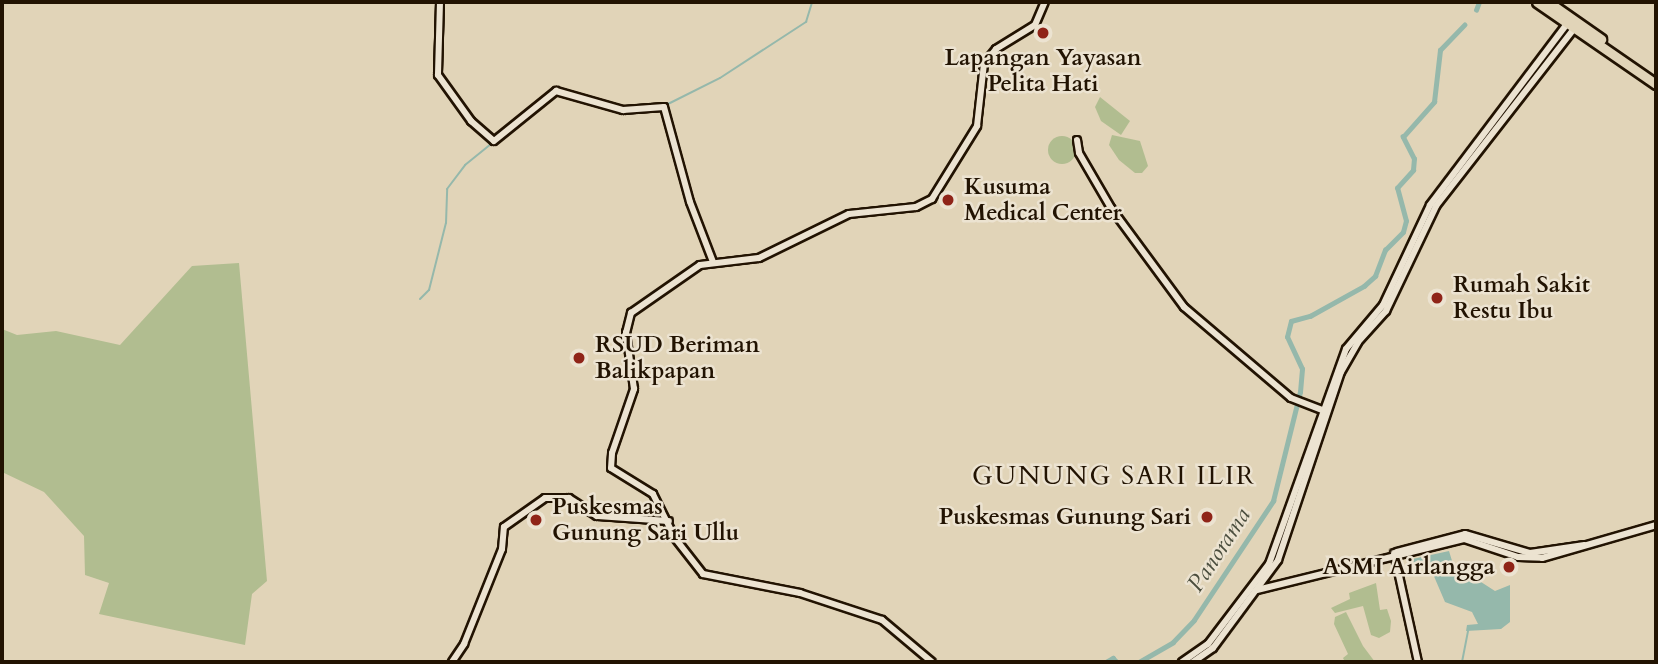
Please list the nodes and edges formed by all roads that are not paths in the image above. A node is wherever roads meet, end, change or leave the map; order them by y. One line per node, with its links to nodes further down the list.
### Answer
1 (440, 2): 10 (main road)
2 (1045, 2): 10 (main road)
3 (1537, 2): 5 (highway)
4 (1548, 2): 5 (highway)
5 (1573, 23): 6 (highway); 7 (highway); 8 (main road)
6 (1656, 78)
7 (1656, 83)
8 (1509, 106): 11 (main road); 15 (main road)
9 (1077, 140): 11 (main road)
10 (713, 262): 12 (main road)
11 (1322, 410): 15 (main road)
12 (665, 519): 16 (main road); 17 (main road)
13 (1656, 524): 14 (main road)
14 (1396, 552): 15 (main road); 20 (main road)
15 (1259, 586): 18 (main road); 19 (main road)
16 (452, 662)
17 (932, 662)
18 (1182, 662)
19 (1193, 662)
20 (1418, 662)

